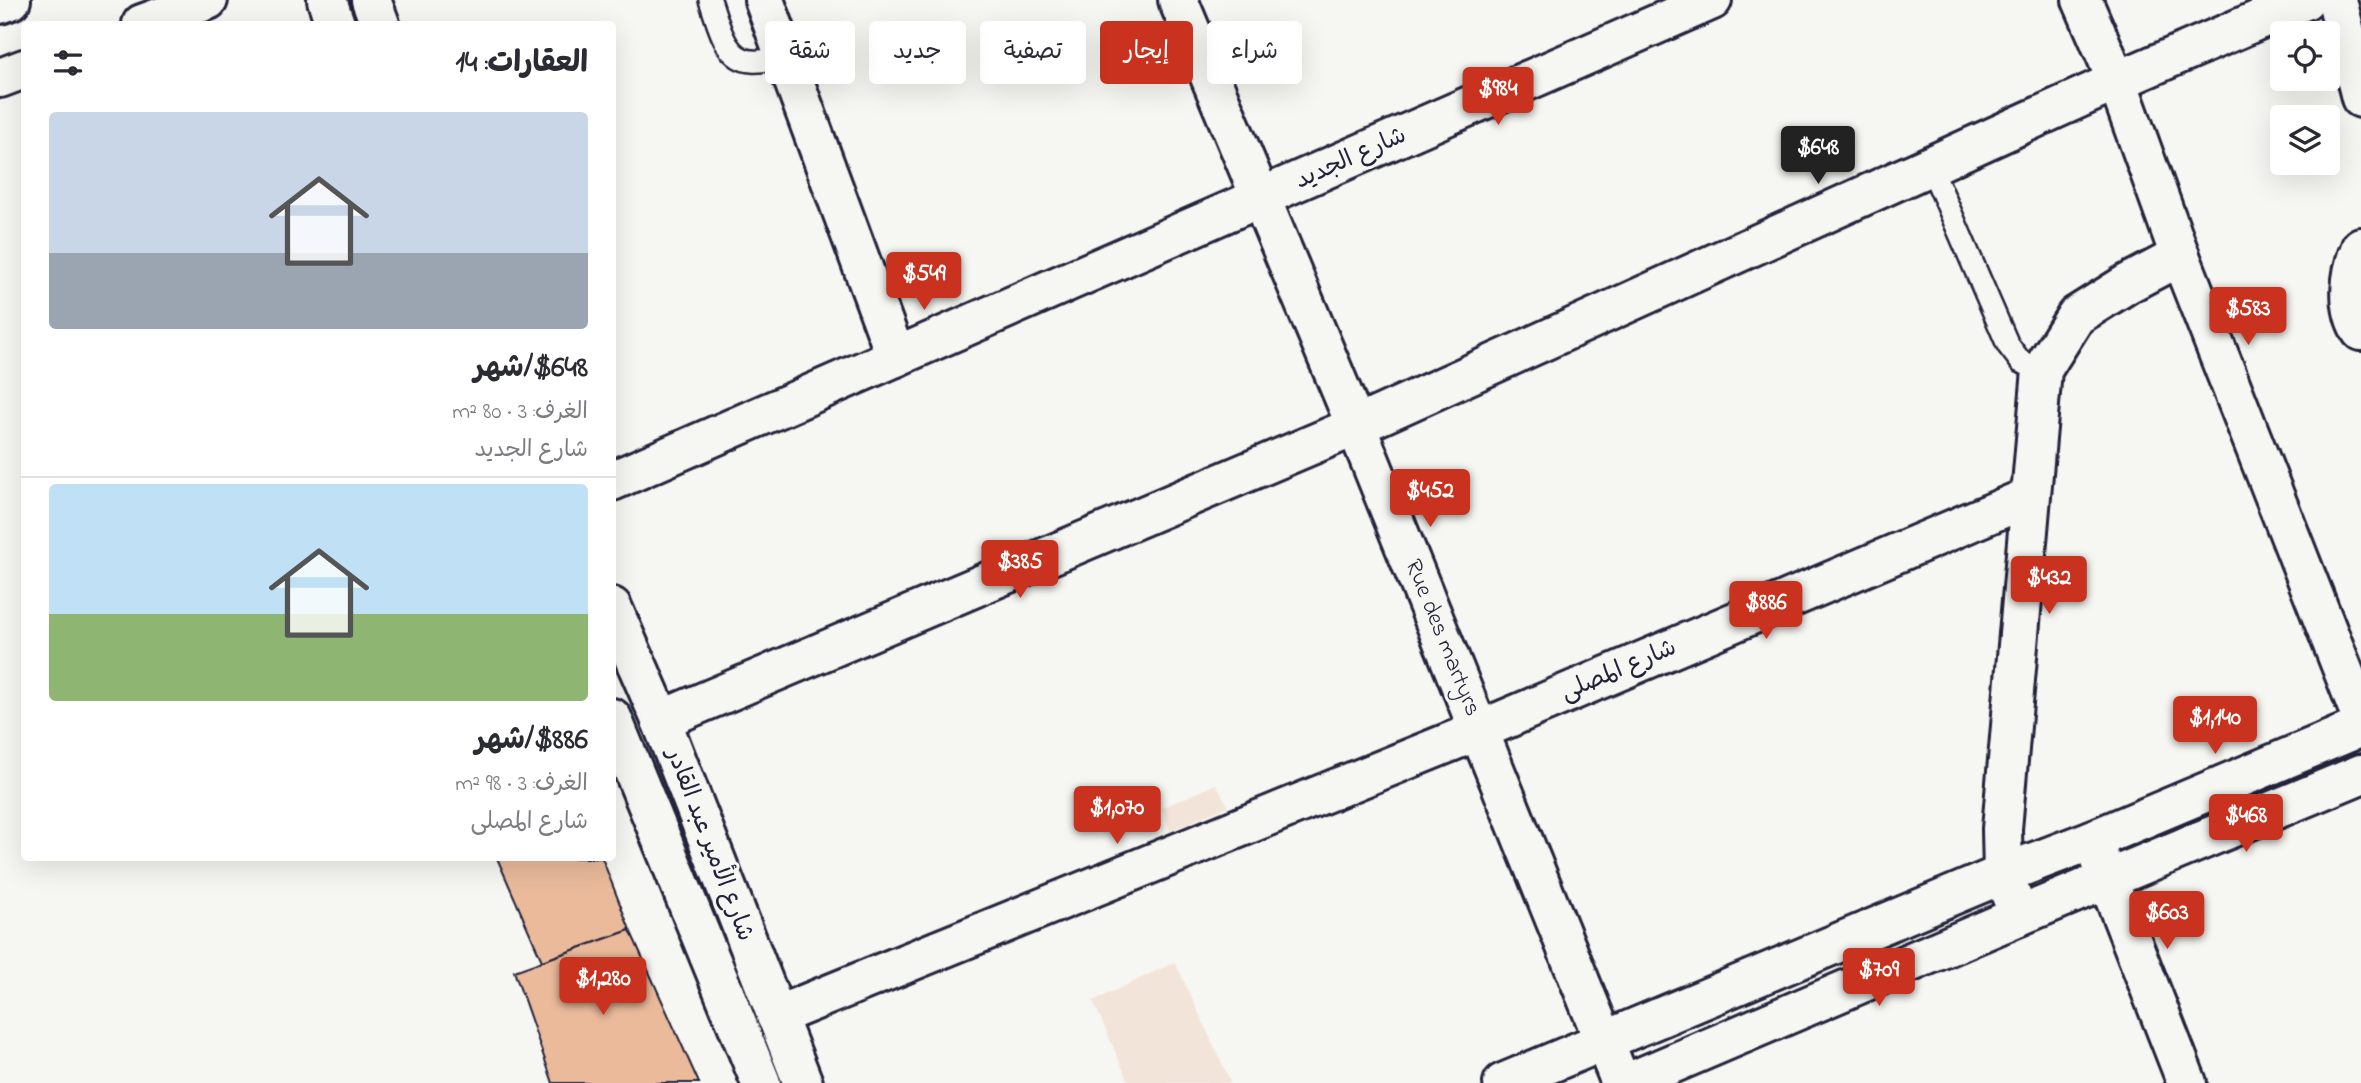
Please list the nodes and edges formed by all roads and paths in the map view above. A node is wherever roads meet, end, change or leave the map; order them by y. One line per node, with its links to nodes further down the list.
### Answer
1 (11, 0): 12 (street)
2 (208, 0): 13 (street)
3 (327, 0): 14 (street)
4 (371, 0): 15 (street)
5 (710, 0): 17 (lane)
6 (1178, 0): 24 (street, Rue des martyrs)
7 (1712, 0): 24 (street, شارع الجديد)
8 (2082, 0): 20 (street)
9 (2305, 0): 20 (street)
10 (2336, 0): 22 (street)
11 (769, 2): 16 (street)
12 (0, 4)
13 (150, 21)
14 (334, 21)
15 (379, 21)
16 (775, 21)
17 (765, 60)
18 (21, 70): 19 (street)
19 (0, 78)
20 (2117, 81): 23 (street); 26 (street)
21 (796, 84): 28 (street)
22 (2361, 98)
23 (1931, 167): 29 (lane); 30 (street)
24 (1259, 199): 28 (street, شارع الجديد); 30 (street, Rue des martyrs)
25 (2361, 247): 27 (street)
26 (2180, 256): 29 (street); 34 (street)
27 (2361, 331)
28 (896, 357): 31 (street, شارع الجديد)
29 (2042, 370): 32 (street)
30 (1356, 426): 35 (street); 38 (street, Rue des martyrs)
31 (616, 479)
32 (2029, 497): 38 (street, شارع المصلى); 41 (street)
33 (616, 616): 35 (street, شارع الأمير عبد القادر)
34 (2361, 716)
35 (661, 720): 44 (street, شارع الأمير عبد القادر)
36 (2361, 727): 40 (street)
37 (616, 728): 46 (street, شارع الأمير عبد القادر)
38 (1480, 730): 44 (street, شارع المصلى); 45 (street, Rue des martyrs)
39 (2361, 774): 42 (street)
40 (2092, 840): 41 (street); 42 (street)
41 (2003, 874): 43 (street); 45 (street)
42 (2108, 880): 43 (street); 51 (street)
43 (2019, 916): 50 (street)
44 (776, 1016): 47 (street, شارع الأمير عبد القادر)
45 (1603, 1042): 48 (street); 49 (street, Rue des martyrs)
46 (761, 1083)
47 (803, 1083)
48 (1503, 1083)
49 (1621, 1083)
50 (1627, 1083)
51 (2187, 1083)

